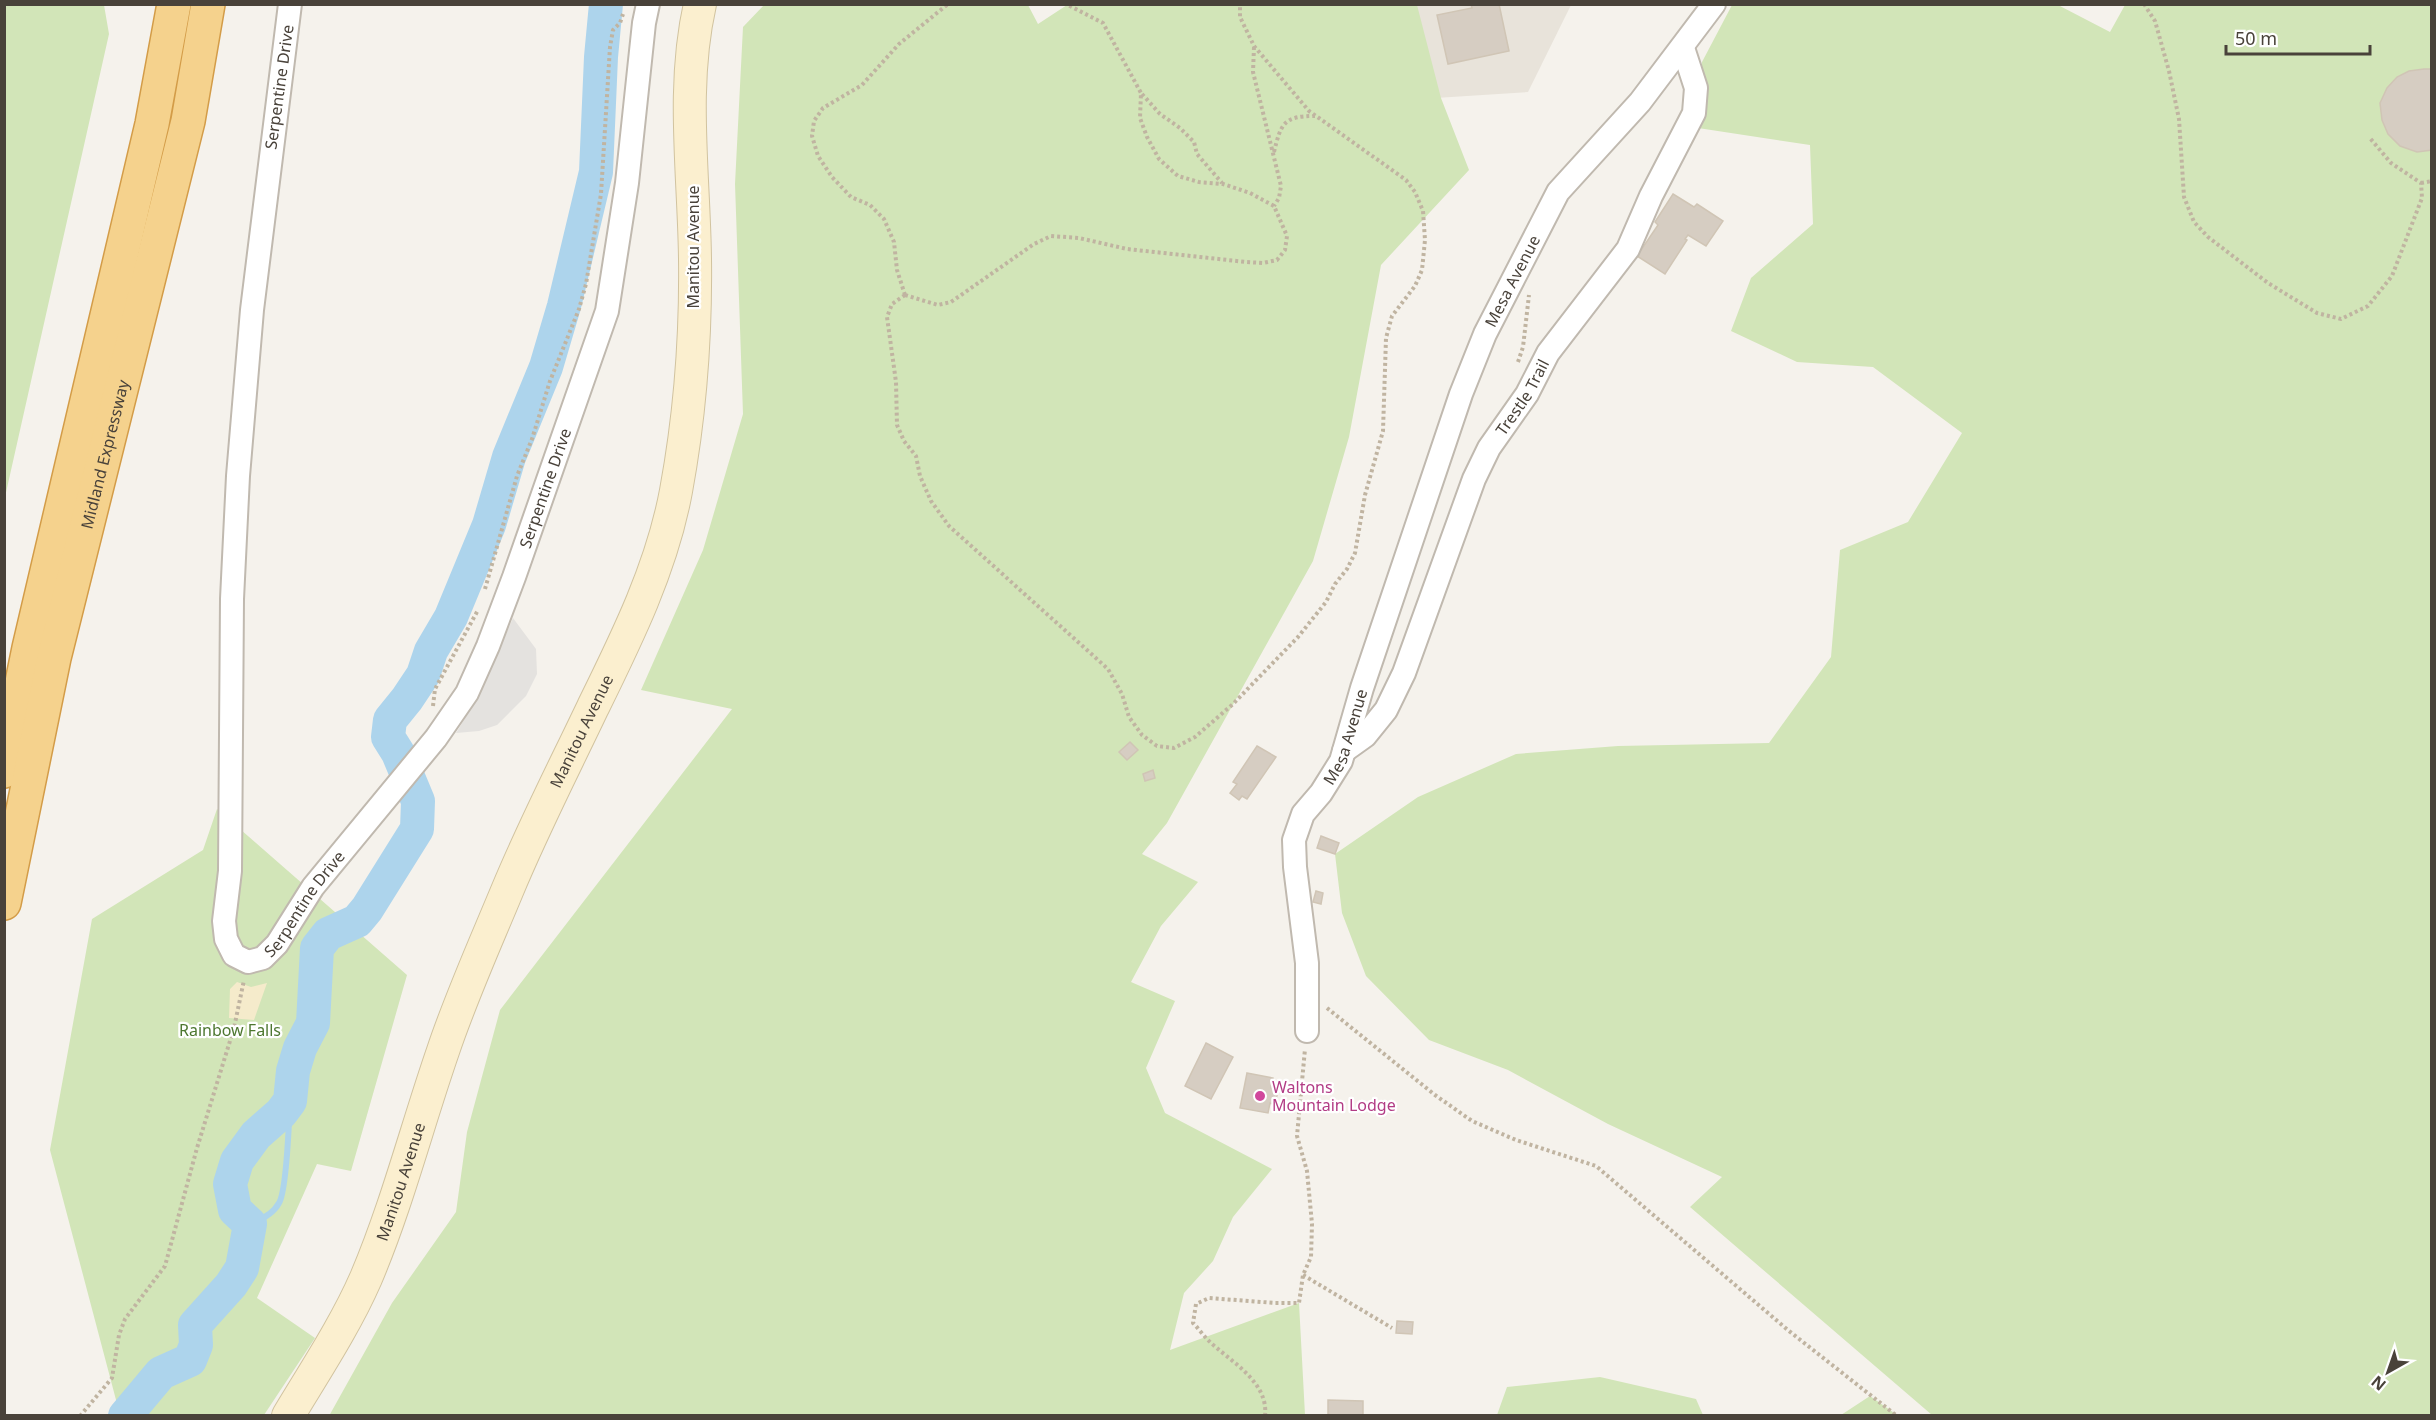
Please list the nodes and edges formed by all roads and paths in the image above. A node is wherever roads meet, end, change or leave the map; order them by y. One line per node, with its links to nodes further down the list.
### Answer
1 (164, 4): 16 (highway)
2 (174, 4): 16 (highway, Midland Expressway)
3 (208, 4): 32 (highway, Midland Expressway)
4 (290, 4): 33 (street, Serpentine Drive)
5 (626, 4): 27 (path)
6 (648, 4): 33 (street, Serpentine Drive)
7 (700, 4): 39 (main road, Manitou Avenue)
8 (948, 4): 25 (path)
9 (1066, 4): 15 (path)
10 (1240, 4): 13 (path)
11 (1714, 4): 14 (street, Mesa Avenue)
12 (2144, 4): 21 (path)
13 (1254, 46): 17 (path); 19 (path)
14 (1683, 48): 30 (street, Mesa Avenue); 30 (street, Trestle Trail)
15 (1142, 93): 22 (path); 22 (path)
16 (154, 112): 31 (highway, Midland Expressway)
17 (1316, 116): 19 (path); 25 (path)
18 (2369, 137): 21 (path)
19 (1274, 153): 23 (path)
20 (2432, 181): 21 (path)
21 (2421, 183)
22 (1223, 184): 23 (path)
23 (1274, 206): 25 (path)
24 (1529, 293): 26 (path)
25 (905, 295)
26 (1515, 372)
27 (484, 595)
28 (481, 605): 29 (path)
29 (433, 708)
30 (1344, 751): 34 (street, Mesa Avenue)
31 (4, 771)
32 (4, 903)
33 (248, 962): 38 (path)
34 (1308, 993): 35 (street, Mesa Avenue); 41 (path)
35 (1307, 1031): 36 (path)
36 (1303, 1275): 37 (path); 40 (path)
37 (1392, 1328)
38 (80, 1416)
39 (288, 1416)
40 (1265, 1416)
41 (1897, 1416)

